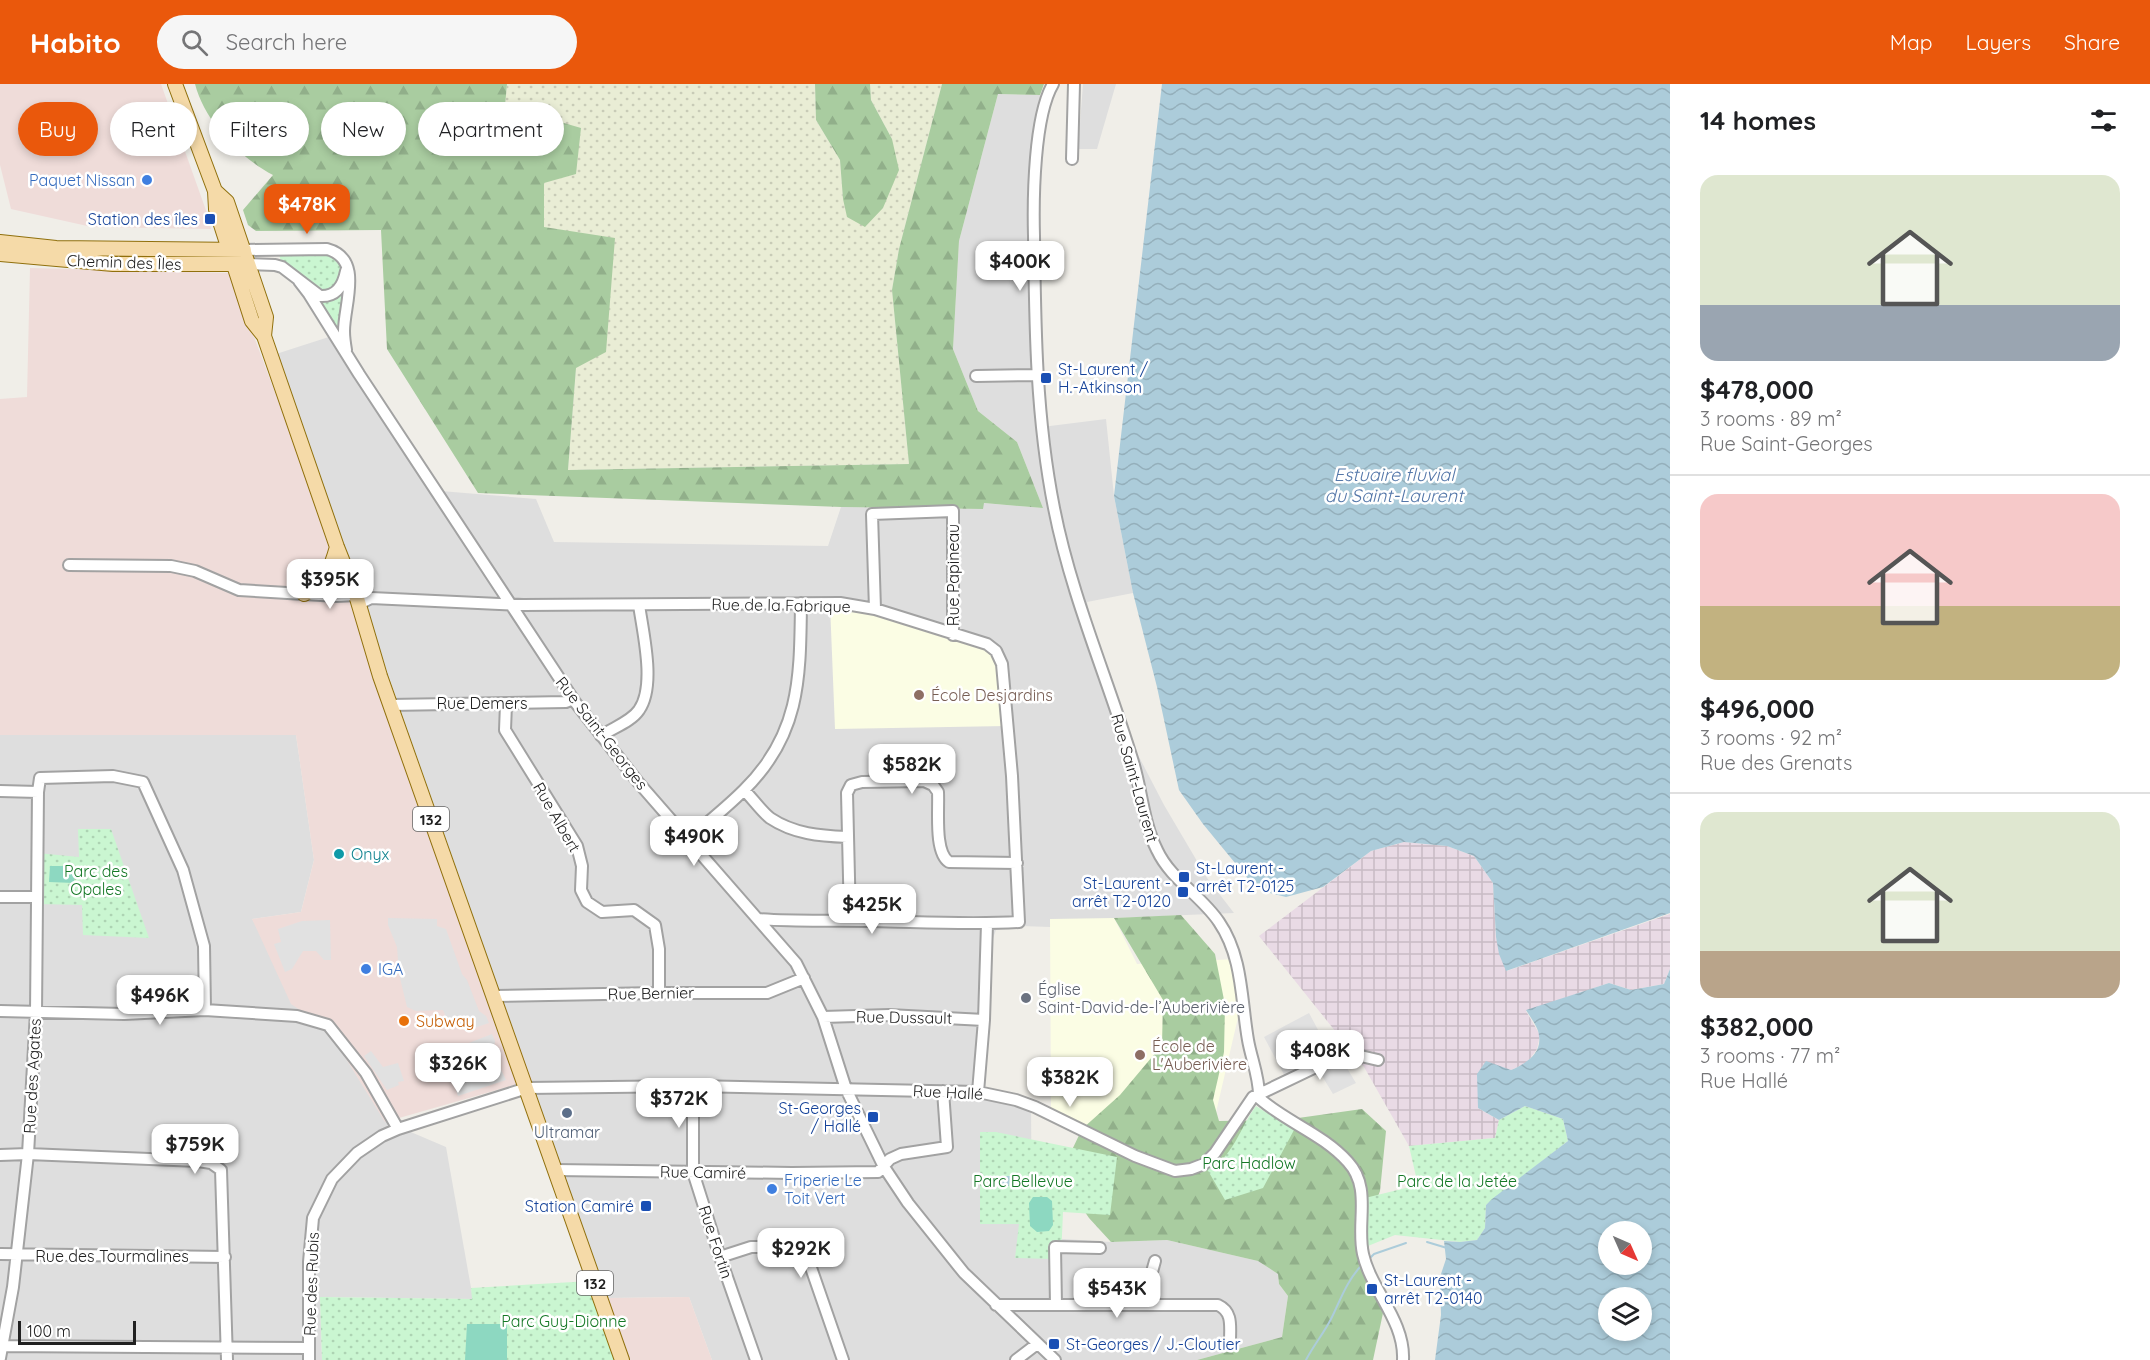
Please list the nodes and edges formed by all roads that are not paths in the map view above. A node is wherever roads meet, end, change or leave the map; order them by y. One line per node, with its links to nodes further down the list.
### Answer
1 (175, 84): 5 (main road, 132)
2 (1053, 84): 16 (street, Rue Saint-Laurent)
3 (1074, 84): 4 (street)
4 (1072, 159)
5 (215, 191): 7 (main road, 132); 8 (main road, 132)
6 (0, 242): 7 (main road, Chemin des Îles)
7 (229, 250): 8 (main road, Chemin des Îles); 10 (main road, 132)
8 (244, 250): 11 (main road, 132); 12 (street)
9 (0, 254): 10 (main road, Chemin des Îles)
10 (234, 264): 11 (main road, Chemin des Îles); 14 (main road, 132)
11 (248, 264): 13 (street, Rue Saint-Georges); 14 (main road, 132)
12 (347, 266): 13 (street, Rue Saint-Georges); 15 (street)
13 (299, 281): 15 (street, Rue Saint-Georges)
14 (264, 336): 18 (main road, 132)
15 (346, 353): 23 (street, Rue Saint-Georges)
16 (1037, 375): 17 (street); 56 (street, Rue Saint-Laurent)
17 (976, 376)
18 (337, 547): 20 (main road); 21 (main road, 132)
19 (69, 565): 20 (street, Rue de la Fabrique)
20 (304, 594): 21 (street, Rue de la Fabrique)
21 (357, 599): 23 (street, Rue de la Fabrique); 29 (main road, 132)
22 (801, 603): 24 (street, Rue de la Fabrique); 25 (street, Rue de la Fabrique); 32 (street)
23 (511, 604): 24 (street, Rue de la Fabrique); 27 (street, Rue Saint-Georges)
24 (639, 605): 30 (street)
25 (875, 609): 26 (street, Rue de la Fabrique); 26 (street, Rue Papineau)
26 (953, 635): 36 (street, Rue de la Fabrique)
27 (573, 699): 28 (street, Rue Demers); 30 (street, Rue Saint-Georges)
28 (506, 704): 29 (street, Rue Demers); 43 (street, Rue Albert)
29 (390, 705): 44 (main road, 132)
30 (600, 736): 35 (street, Rue Saint-Georges)
31 (0, 790): 33 (street)
32 (744, 790): 34 (street); 35 (street)
33 (38, 792): 38 (street, Rue des Agates); 45 (street)
34 (848, 837): 36 (street); 40 (street)
35 (688, 839): 39 (street, Rue Saint-Georges)
36 (1017, 863): 41 (street, Rue de la Fabrique)
37 (0, 897): 38 (street)
38 (37, 897): 47 (street, Rue des Agates)
39 (758, 919): 40 (street); 42 (street, Rue Saint-Georges)
40 (850, 920): 41 (street)
41 (987, 924): 49 (street)
42 (804, 978): 43 (street, Rue Bernier); 48 (street, Rue Saint-Georges)
43 (659, 993): 44 (street, Rue Bernier)
44 (494, 996): 52 (main road, 132)
45 (204, 1010): 47 (street); 57 (street)
46 (0, 1011): 47 (street)
47 (36, 1012): 58 (street, Rue des Agates)
48 (823, 1017): 49 (street, Rue Dussault); 53 (street, Rue Saint-Georges)
49 (984, 1020): 55 (street)
50 (1378, 1060): 56 (street, Rue Hallé)
51 (693, 1086): 52 (street, Rue Hallé); 53 (street, Rue Hallé); 62 (street, Rue Fortin)
52 (527, 1088): 57 (street, Rue des Rubis); 61 (main road, 132)
53 (846, 1089): 54 (street, Rue Hallé); 60 (street, Rue Saint-Georges)
54 (943, 1091): 55 (street, Rue Hallé); 60 (street, Rue Camiré)
55 (978, 1092): 56 (street, Rue Hallé)
56 (1259, 1094): 84 (street)
57 (398, 1129): 75 (street, Rue des Rubis)
58 (28, 1154): 59 (street); 65 (street, Rue des Agates); 66 (street)
59 (0, 1155)
60 (884, 1167): 62 (street, Rue Camiré); 69 (street, Rue Saint-Georges)
61 (555, 1170): 62 (street, Rue Camiré); 79 (main road, 132)
62 (693, 1172): 67 (street, Rue Fortin)
63 (1100, 1248): 70 (street)
64 (0, 1254): 65 (street, Rue des Tourmalines)
65 (17, 1255): 66 (street, Rue des Tourmalines); 74 (street, Rue des Agates)
66 (225, 1257): 76 (street)
67 (720, 1257): 80 (street, Rue Fortin); 81 (street)
68 (1155, 1261): 71 (street)
69 (996, 1305): 70 (street); 73 (street, Rue Saint-Georges)
70 (1056, 1305): 71 (street)
71 (1149, 1305): 72 (street)
72 (1230, 1341)
73 (1037, 1344): 82 (street); 83 (street, Rue Saint-Georges)
74 (1, 1346): 76 (street); 77 (street, Rue des Agates)
75 (309, 1348): 76 (street); 78 (street, Rue des Rubis)
76 (227, 1354)
77 (0, 1358)
78 (309, 1360)
79 (622, 1360)
80 (756, 1360)
81 (843, 1360)
82 (1016, 1360)
83 (1055, 1360)
84 (1403, 1360)

